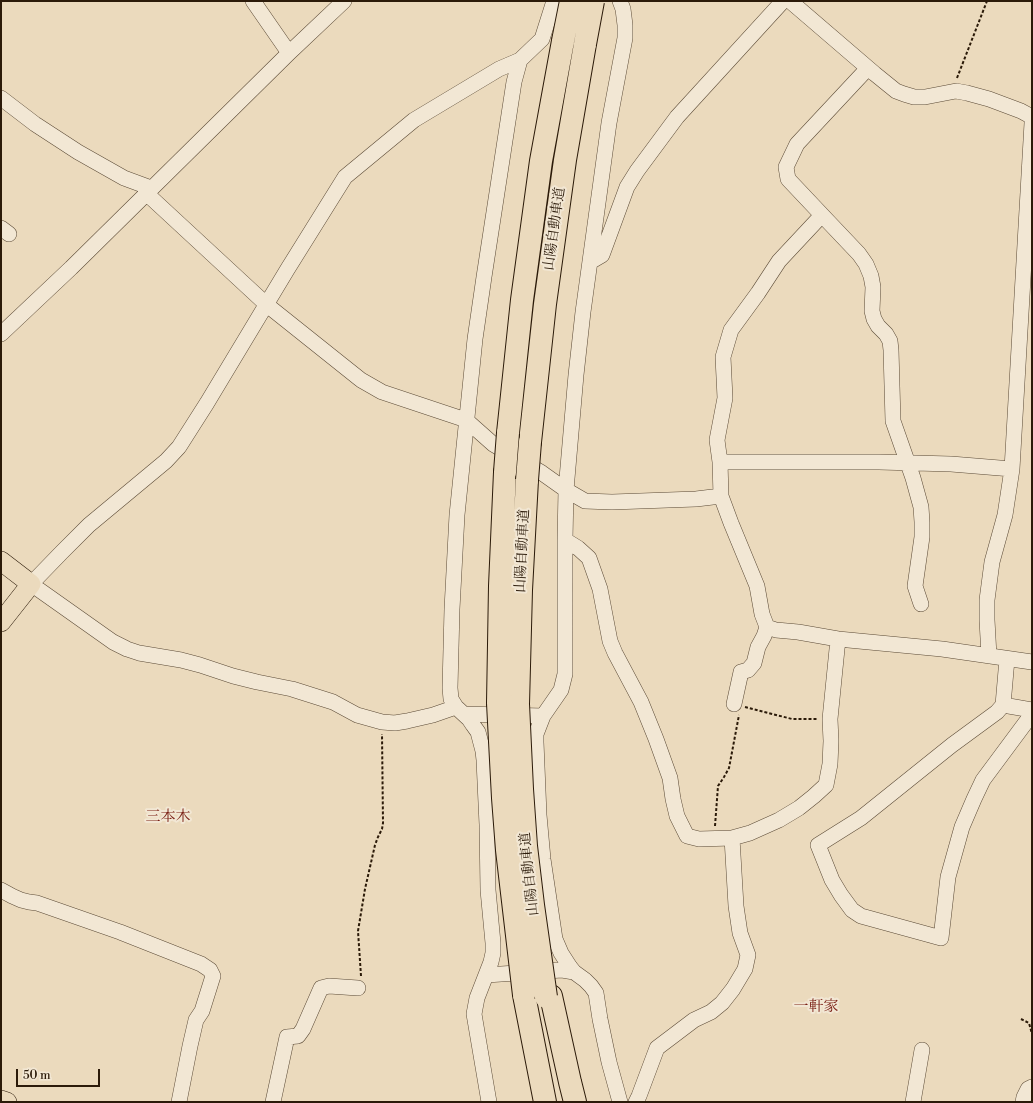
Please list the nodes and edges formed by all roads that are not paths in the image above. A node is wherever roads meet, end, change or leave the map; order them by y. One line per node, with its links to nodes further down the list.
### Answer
1 (344, 1): 11 (street)
2 (554, 1): 10 (street)
3 (571, 1): 38 (highway, 山陽自動車道, bridge)
4 (593, 1): 38 (highway, 山陽自動車道, bridge)
5 (598, 1): 10 (street)
6 (620, 1): 19 (street)
7 (783, 1): 19 (street)
8 (790, 1): 13 (street)
9 (258, 3): 11 (street)
10 (542, 39): 12 (street)
11 (289, 53): 17 (street)
12 (520, 60): 20 (street); 22 (street)
13 (868, 68): 15 (street); 18 (street)
14 (1, 98): 17 (street)
15 (1032, 117)
16 (1032, 123): 25 (street)
17 (149, 191): 20 (street); 21 (street)
18 (822, 215): 23 (street); 24 (street)
19 (590, 262): 26 (street)
20 (265, 303): 22 (street); 30 (street)
21 (1, 334)
22 (466, 420): 26 (street); 42 (street)
23 (720, 462): 24 (street); 27 (street)
24 (906, 463): 25 (street); 31 (street)
25 (1012, 469): 35 (street)
26 (566, 490): 27 (street); 28 (street)
27 (721, 496): 33 (street)
28 (565, 540): 44 (street); 45 (street)
29 (1, 561): 30 (main road)
30 (28, 582): 32 (main road); 42 (street)
31 (921, 604)
32 (1, 622)
33 (767, 627): 34 (street); 39 (street)
34 (838, 639): 35 (street); 45 (street)
35 (989, 656): 36 (street)
36 (1007, 659): 37 (street); 40 (street)
37 (1032, 662)
38 (508, 703): 50 (highway, 山陽自動車道, bridge); 51 (highway, 山陽自動車道, bridge)
39 (734, 704)
40 (1003, 705): 41 (street); 43 (street)
41 (1032, 710)
42 (460, 711): 44 (street); 48 (street)
43 (1032, 714)
44 (543, 716): 47 (street)
45 (732, 838): 64 (street)
46 (1, 890): 56 (street)
47 (574, 972): 48 (street); 63 (street)
48 (486, 975): 58 (street)
49 (358, 988): 57 (street)
50 (524, 995): 59 (highway); 60 (highway, 山陽自動車道)
51 (549, 996): 61 (highway); 62 (highway)
52 (922, 1050): 65 (street)
53 (1032, 1087): 66 (street)
54 (1, 1100): 55 (main road)
55 (7, 1102)
56 (179, 1102)
57 (272, 1102)
58 (489, 1102)
59 (536, 1102)
60 (545, 1102)
61 (566, 1102)
62 (575, 1102)
63 (620, 1102)
64 (636, 1102)
65 (913, 1102)
66 (1023, 1102)

